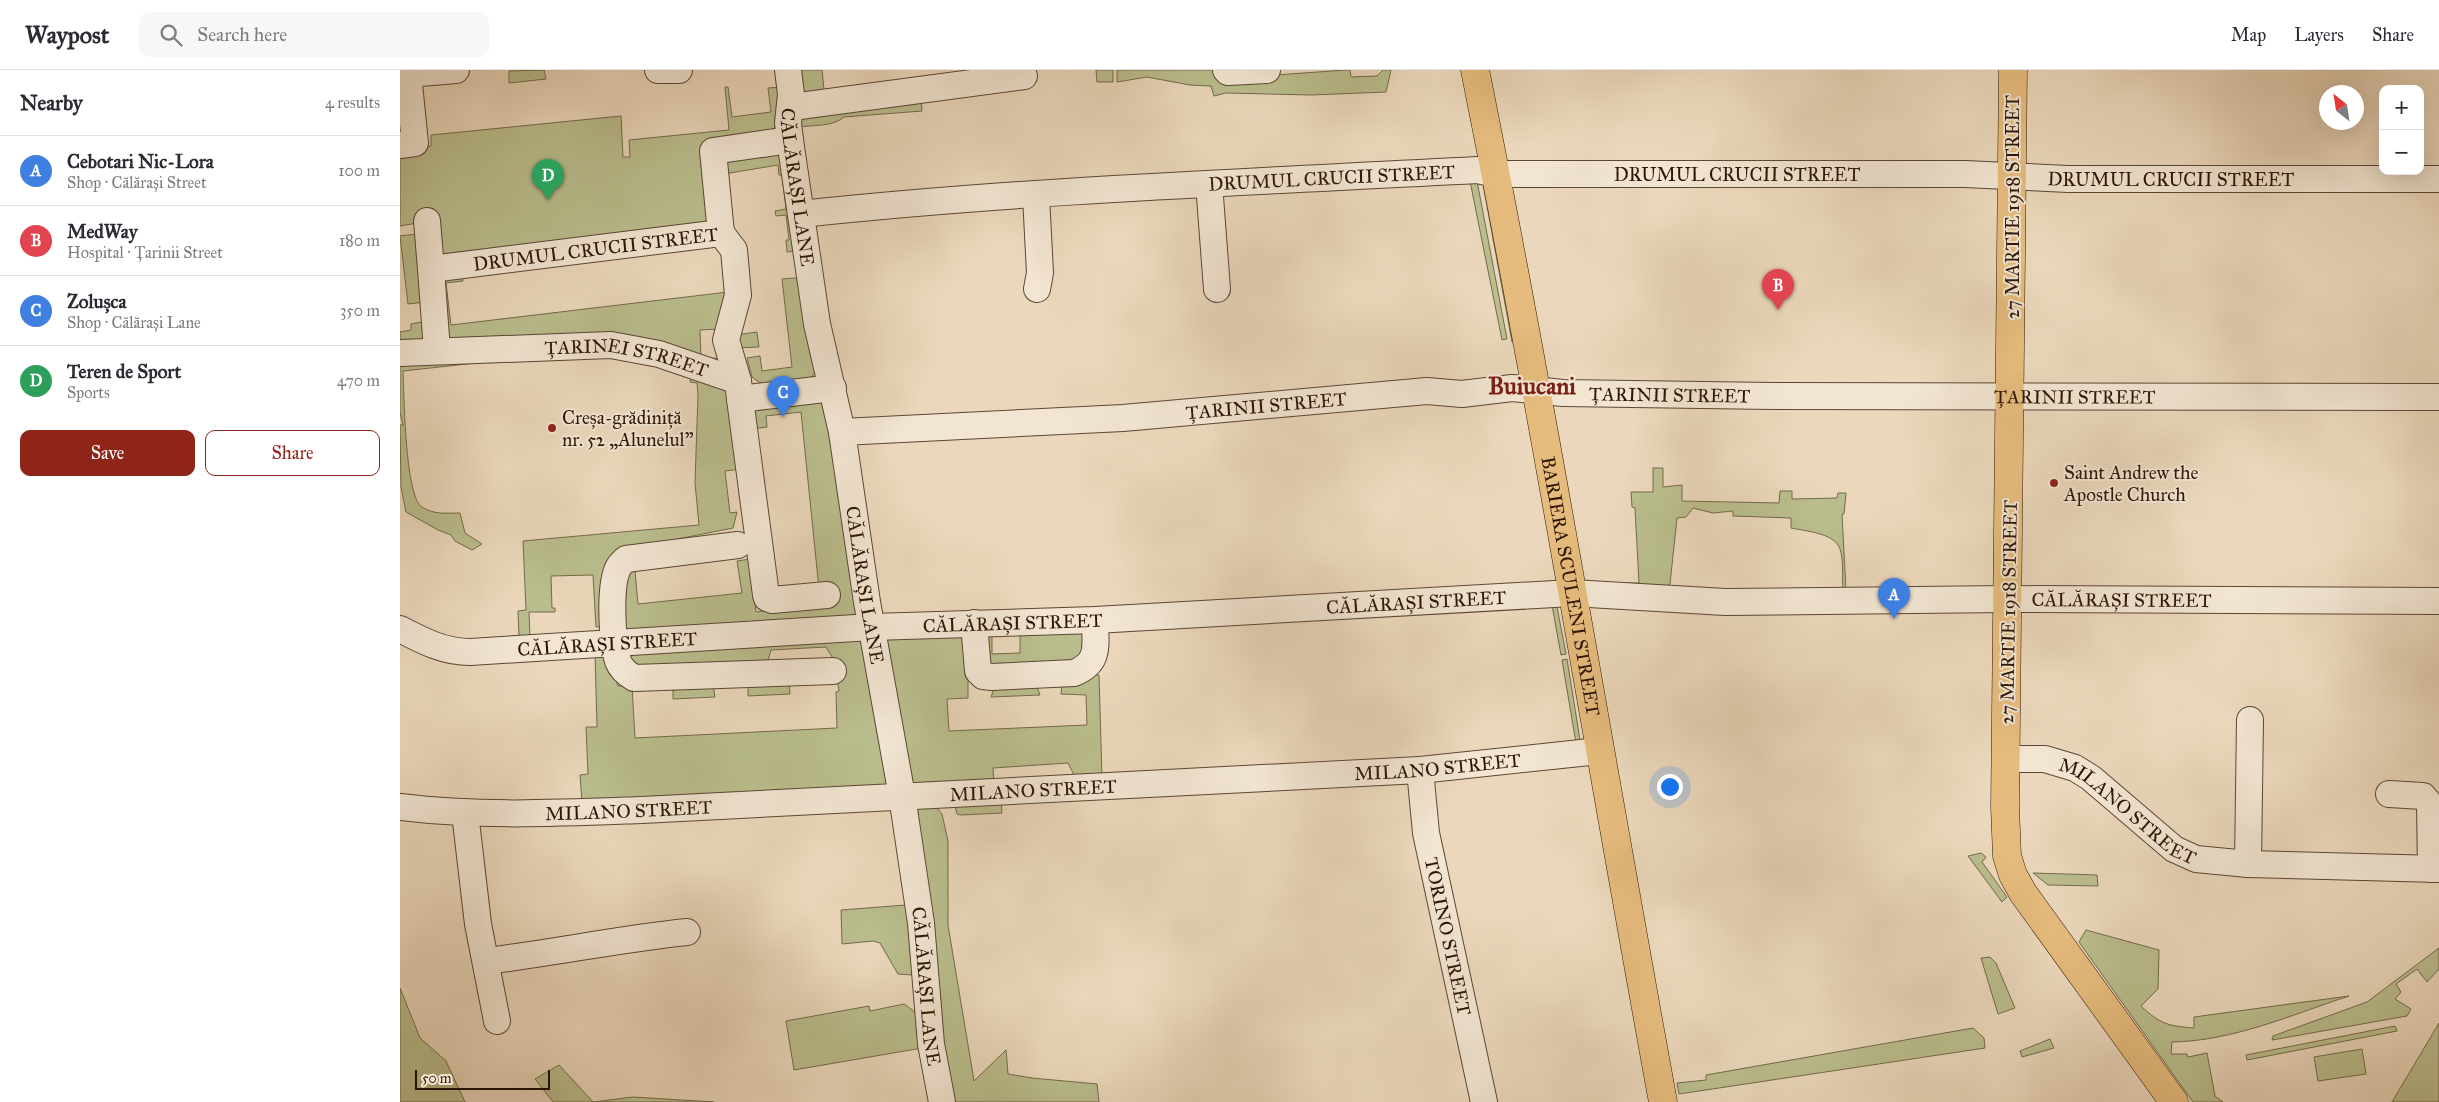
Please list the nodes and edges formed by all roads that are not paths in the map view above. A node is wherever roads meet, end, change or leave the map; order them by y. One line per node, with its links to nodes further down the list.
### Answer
1 (456, 70): 9 (street)
2 (658, 70): 3 (street)
3 (679, 70)
4 (788, 70): 11 (street, CĂLĂRAȘI LANE)
5 (1226, 70): 6 (street)
6 (1267, 70)
7 (1475, 70): 14 (main road, BARIERA SCULENI STREET)
8 (2013, 70): 15 (main road, 27 MARTIE 1918 STREET)
9 (407, 72): 13 (street)
10 (1024, 76): 11 (street)
11 (792, 107): 12 (street, CĂLĂRAȘI LANE)
12 (790, 140): 19 (street, CĂLĂRAȘI LANE); 21 (street, DRUMUL CRUCII STREET)
13 (400, 145)
14 (1496, 174): 15 (street, DRUMUL CRUCII STREET); 17 (street, DRUMUL CRUCII STREET); 29 (main road, BARIERA SCULENI STREET)
15 (2011, 176): 16 (street, DRUMUL CRUCII STREET); 30 (main road, 27 MARTIE 1918 STREET)
16 (2439, 179)
17 (1210, 184): 18 (street, DRUMUL CRUCII STREET); 24 (street)
18 (1036, 196): 19 (street, DRUMUL CRUCII STREET); 23 (street)
19 (801, 214): 27 (street, CĂLĂRAȘI LANE)
20 (427, 221): 22 (street)
21 (721, 233): 22 (street, DRUMUL CRUCII STREET); 28 (street)
22 (430, 269): 25 (street)
23 (1037, 289)
24 (1217, 289)
25 (437, 350): 26 (street, ȚARINEI STREET); 28 (street, ȚARINEI STREET)
26 (400, 352)
27 (833, 388): 28 (street, ȚARINEI STREET); 32 (street, CĂLĂRAȘI LANE)
28 (739, 390): 35 (street)
29 (1537, 391): 30 (street, ȚARINII STREET); 32 (street, ȚARINII STREET); 34 (main road, BARIERA SCULENI STREET)
30 (2011, 396): 31 (street, ȚARINII STREET); 36 (main road, 27 MARTIE 1918 STREET)
31 (2439, 397)
32 (842, 432): 40 (street, CĂLĂRAȘI LANE)
33 (738, 545): 42 (street)
34 (1572, 593): 36 (street, CĂLĂRAȘI STREET); 38 (street, CĂLĂRAȘI STREET); 45 (main road, BARIERA SCULENI STREET)
35 (826, 595)
36 (2007, 599): 37 (street, CĂLĂRAȘI STREET); 46 (main road, 27 MARTIE 1918 STREET)
37 (2439, 601)
38 (1095, 620): 39 (street, CĂLĂRAȘI STREET); 39 (street)
39 (974, 623): 40 (street, CĂLĂRAȘI STREET)
40 (872, 627): 42 (street, CĂLĂRAȘI STREET); 49 (street, CĂLĂRAȘI LANE)
41 (400, 630): 42 (street, CĂLĂRAȘI STREET)
42 (615, 642): 43 (street)
43 (833, 672)
44 (2250, 720): 52 (street)
45 (1599, 751): 47 (street, MILANO STREET); 59 (main road, BARIERA SCULENI STREET)
46 (2006, 759): 52 (street, MILANO STREET); 60 (main road, 27 MARTIE 1918 STREET)
47 (1420, 770): 49 (street, MILANO STREET); 58 (street, TORINO STREET)
48 (2389, 794): 53 (street, MILANO STREET)
49 (902, 796): 51 (street, MILANO STREET); 57 (street, CĂLĂRAȘI LANE)
50 (400, 807): 51 (street, MILANO STREET)
51 (465, 812): 55 (street)
52 (2248, 864): 53 (street, MILANO STREET)
53 (2435, 869)
54 (686, 932): 55 (street)
55 (486, 960): 56 (street)
56 (497, 1021)
57 (942, 1102)
58 (1484, 1102)
59 (1663, 1102)
60 (2174, 1102)

